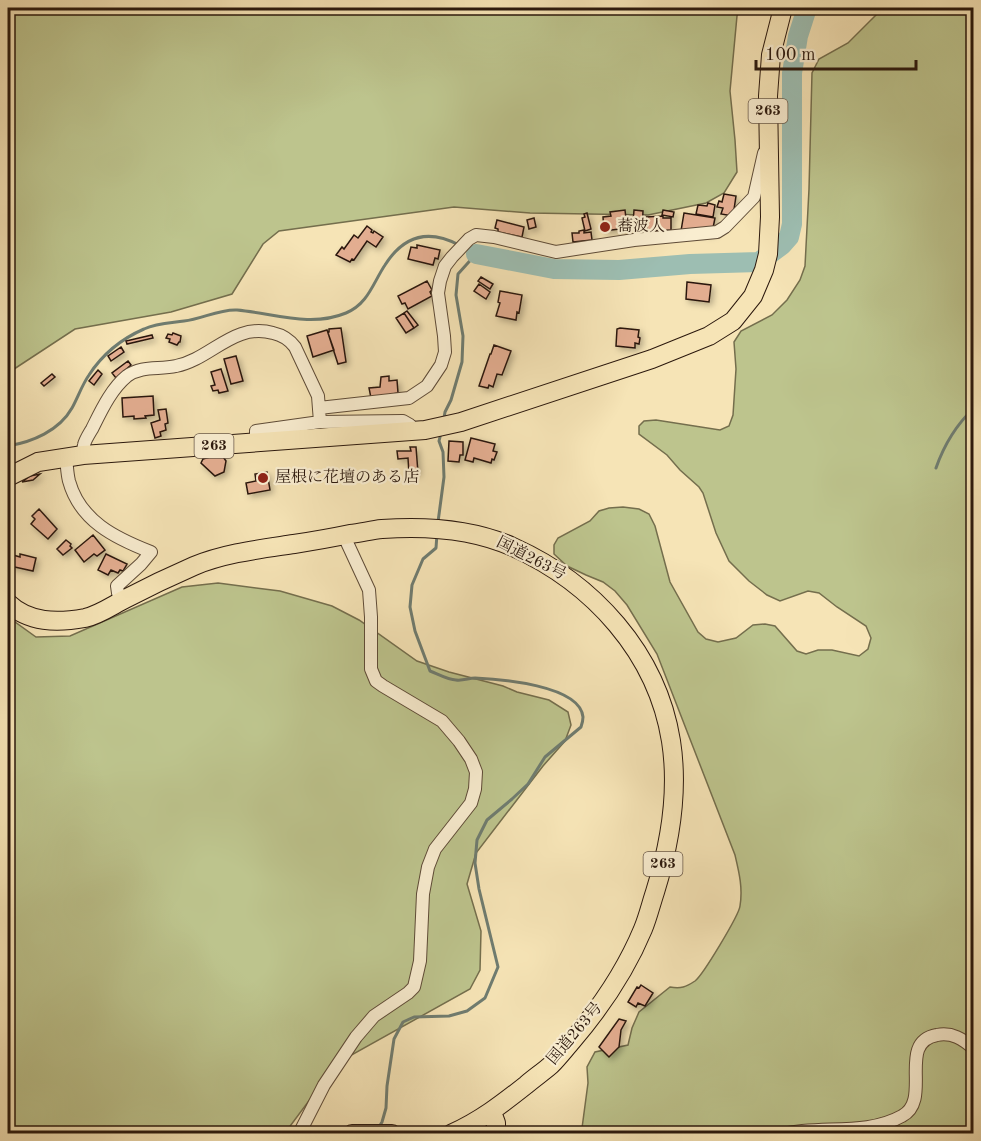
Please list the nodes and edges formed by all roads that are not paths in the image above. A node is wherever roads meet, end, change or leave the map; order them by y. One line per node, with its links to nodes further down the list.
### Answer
1 (783, 8): 2 (highway, 263)
2 (768, 132): 3 (street); 5 (highway, 263)
3 (319, 408): 4 (street); 7 (street)
4 (320, 422): 5 (street); 6 (street)
5 (418, 431): 6 (highway, 263)
6 (256, 443): 7 (highway, 263)
7 (74, 456): 8 (highway, 263); 10 (street)
8 (8, 477)
9 (344, 536): 10 (highway, 国道263号 / 263); 13 (highway, 国道263号 / 263); 15 (street)
10 (123, 600): 11 (highway, 国道263号 / 263)
11 (8, 603)
12 (974, 1050): 19 (street)
13 (492, 1112): 14 (highway, 263); 18 (highway)
14 (457, 1131)
15 (299, 1134)
16 (352, 1134): 17 (highway)
17 (392, 1134)
18 (496, 1134)
19 (783, 1134)

